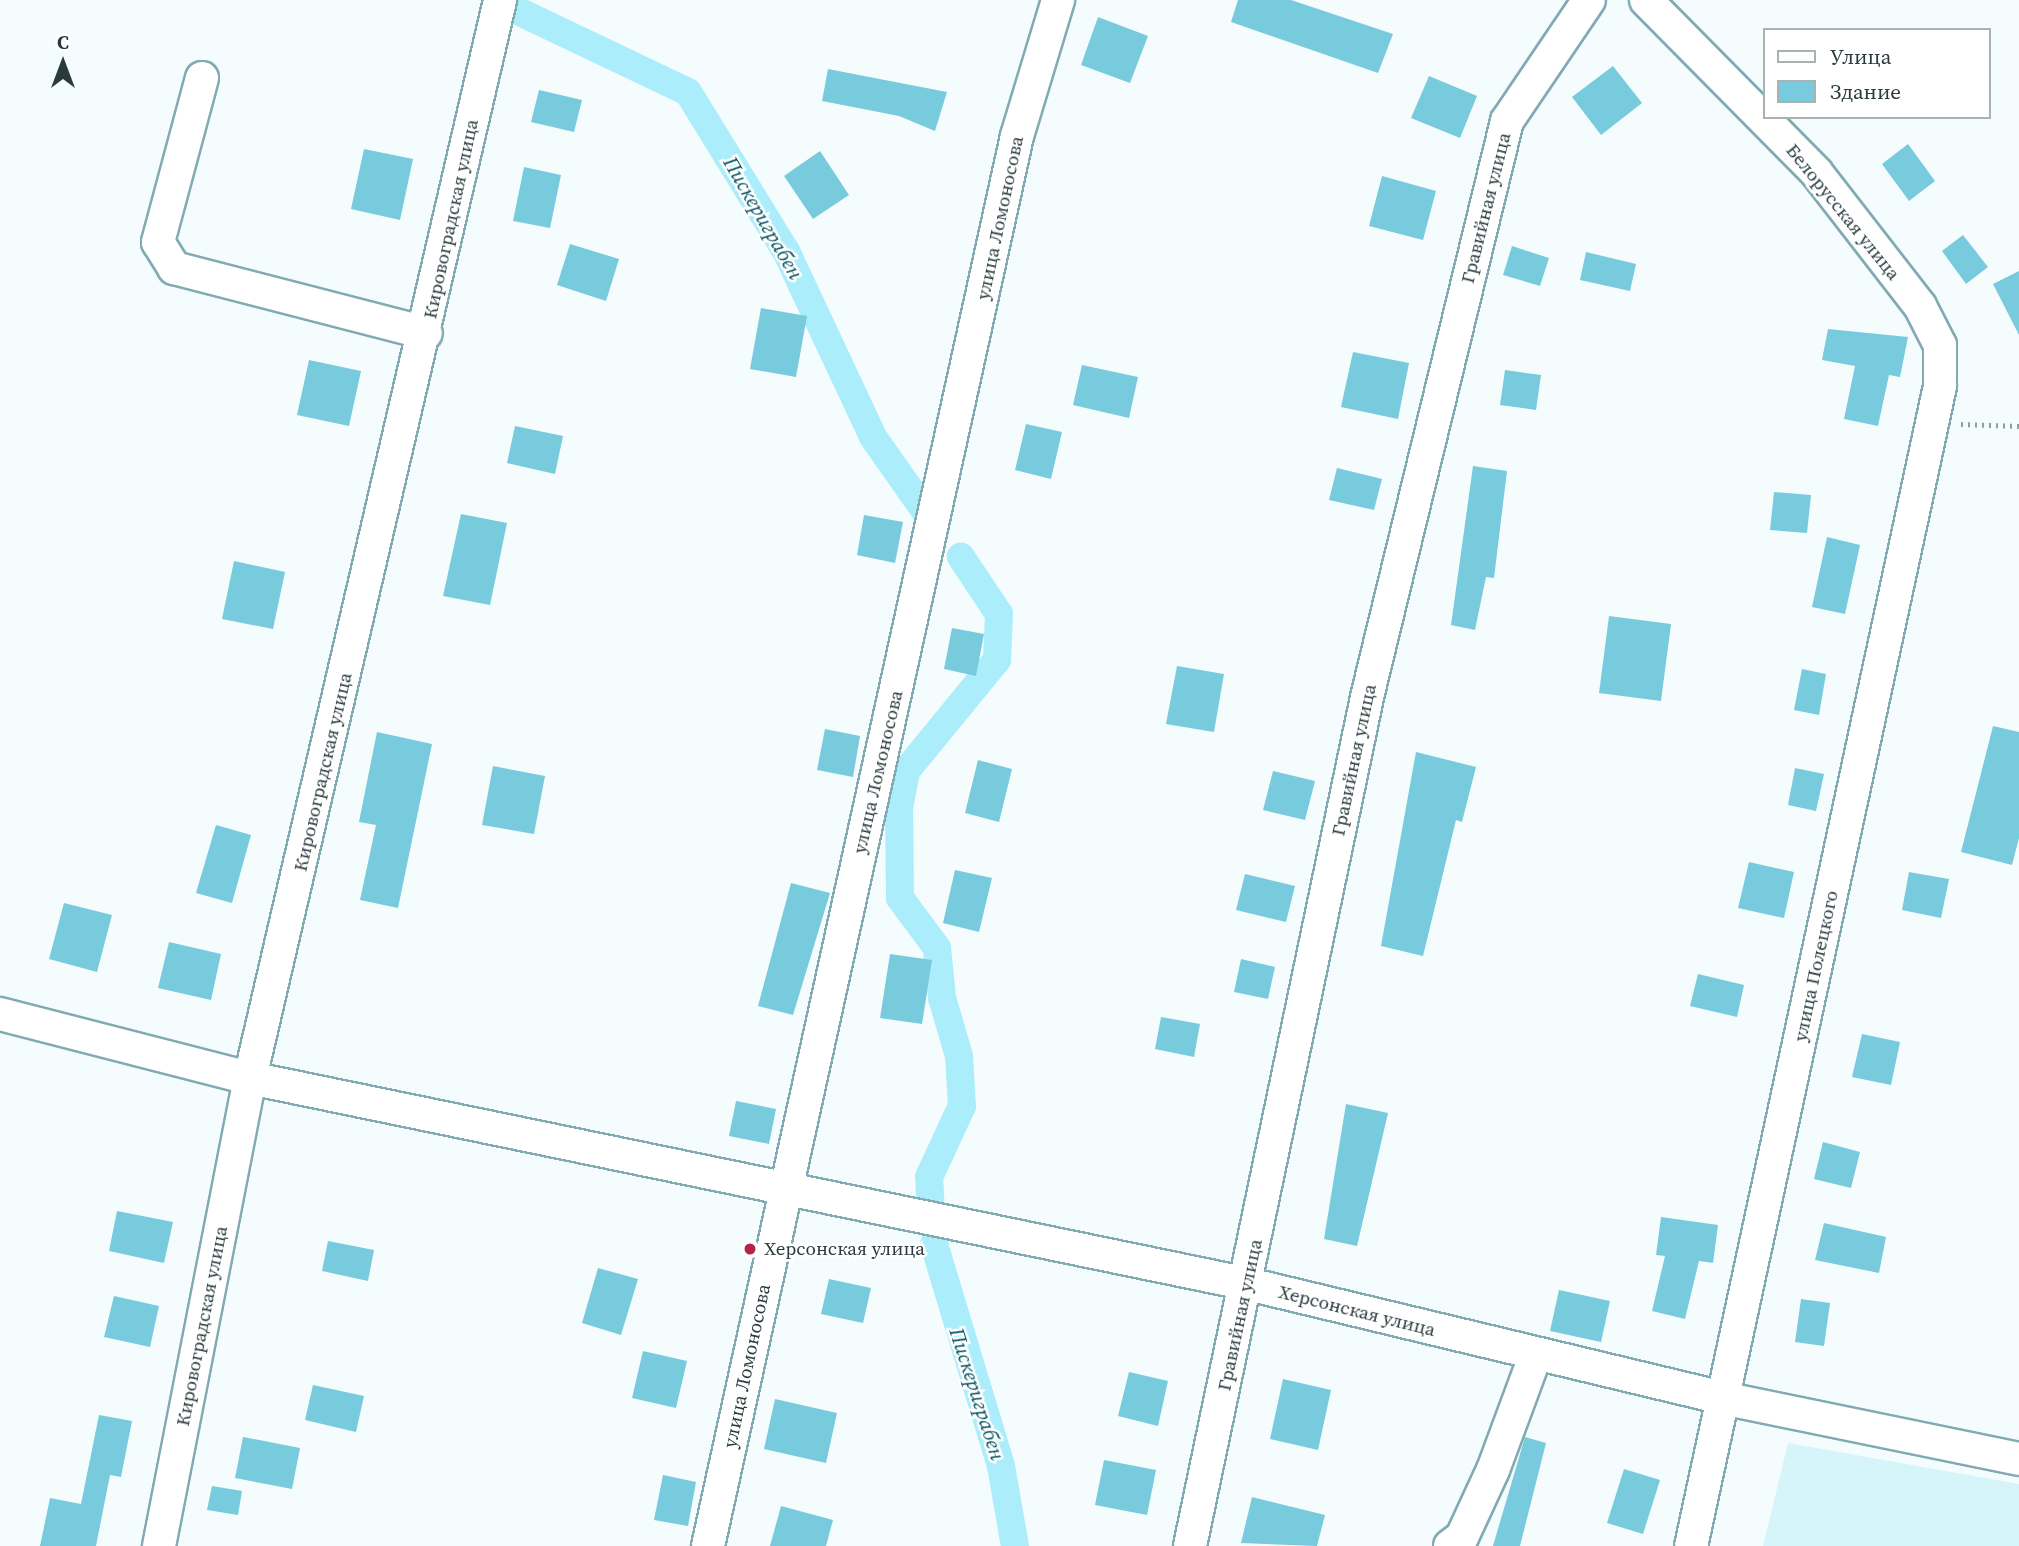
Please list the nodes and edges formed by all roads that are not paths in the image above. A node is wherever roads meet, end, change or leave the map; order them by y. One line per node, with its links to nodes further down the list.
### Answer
1 (499, 0): 6 (street, Кировоградская улица)
2 (1058, 0): 10 (street, улица Ломоносова)
3 (1589, 0): 11 (street, Гравийная улица)
4 (1646, 0): 7 (street, Белорусская улица)
5 (202, 78): 6 (street)
6 (426, 333): 9 (street, Кировоградская улица)
7 (1940, 386): 13 (street, улица Полецкого)
8 (0, 1014): 9 (street, Херсонская улица)
9 (250, 1078): 10 (street, Херсонская улица); 15 (street, Кировоградская улица)
10 (783, 1189): 11 (street, Херсонская улица); 16 (street, улица Ломоносова)
11 (1248, 1284): 12 (street, Херсонская улица); 17 (street, Гравийная улица)
12 (1535, 1354): 13 (street, Херсонская улица); 18 (street)
13 (1722, 1398): 14 (street, Херсонская улица); 19 (street, улица Полецкого)
14 (2019, 1459)
15 (159, 1546)
16 (708, 1546)
17 (1190, 1546)
18 (1450, 1546)
19 (1691, 1546)

